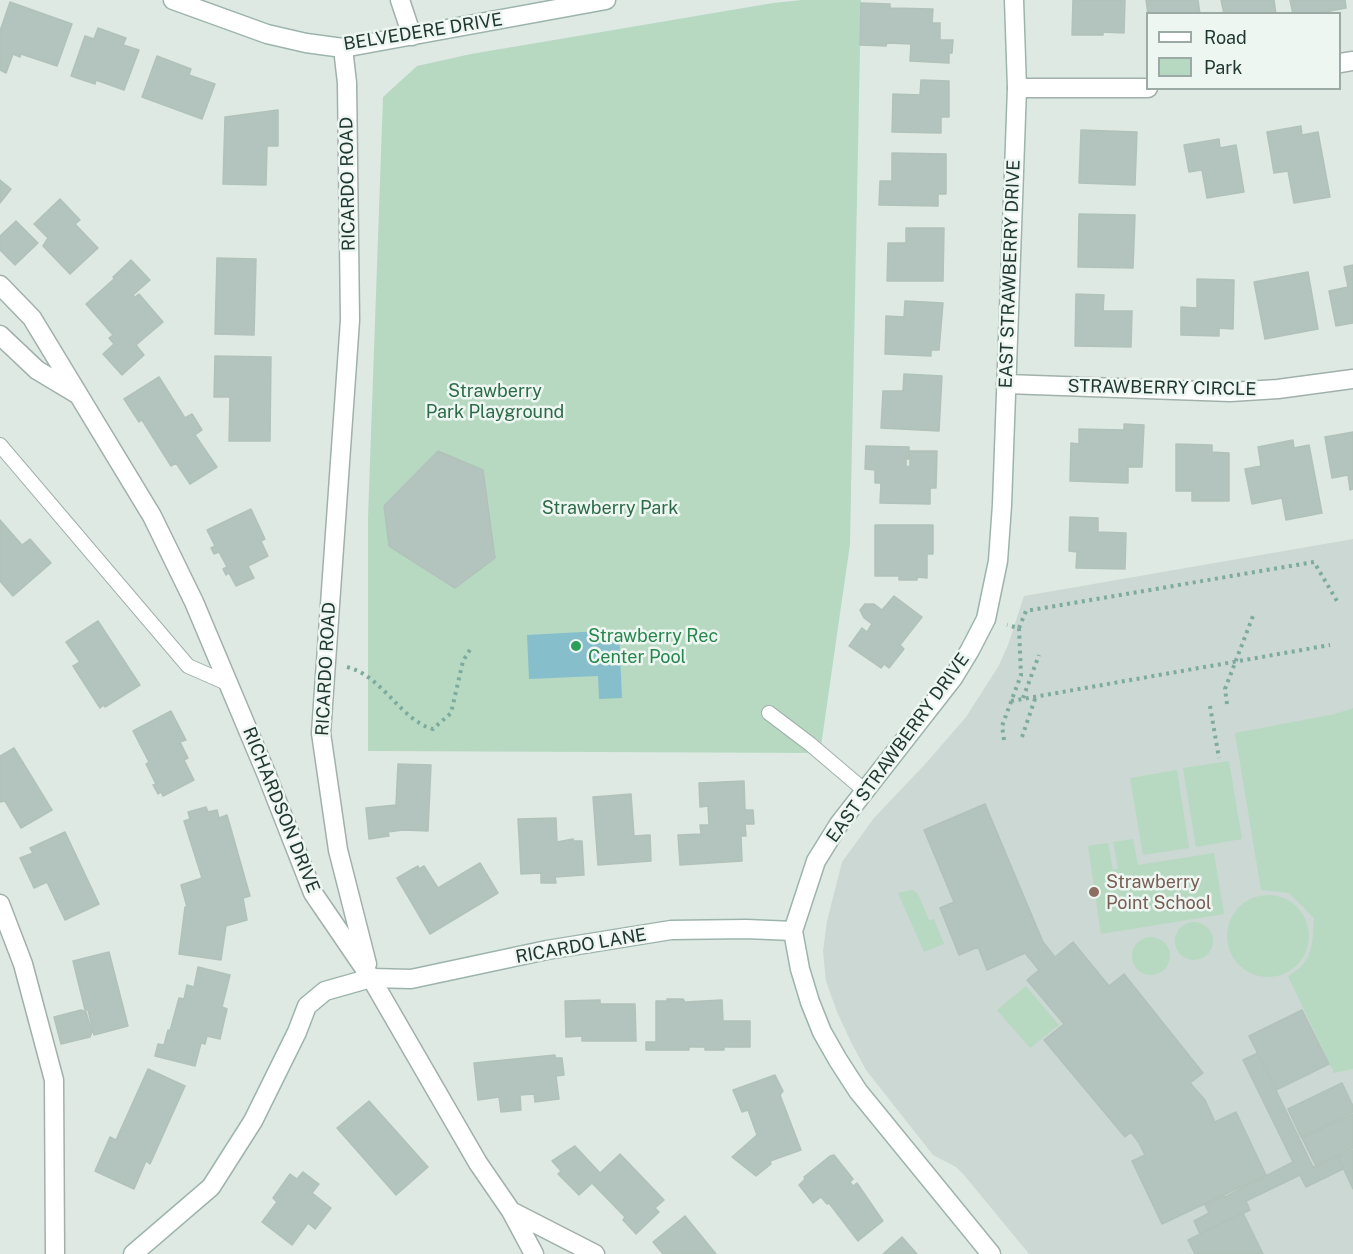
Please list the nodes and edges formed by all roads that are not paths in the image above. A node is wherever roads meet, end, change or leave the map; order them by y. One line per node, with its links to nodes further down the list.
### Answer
1 (173, 0): 6 (street, BELVEDERE DRIVE)
2 (400, 0): 5 (street)
3 (606, 0): 5 (street, BELVEDERE DRIVE)
4 (1014, 0): 7 (street, EAST STRAWBERRY DRIVE)
5 (412, 36): 6 (street, BELVEDERE DRIVE)
6 (343, 48): 20 (street, RICARDO ROAD)
7 (1017, 88): 8 (street); 12 (street, EAST STRAWBERRY DRIVE)
8 (1146, 88)
9 (0, 285): 13 (street, RICHARDSON DRIVE)
10 (0, 335): 13 (street, RICHARDSON DRIVE)
11 (1353, 378): 12 (street, STRAWBERRY CIRCLE)
12 (1006, 384): 17 (street, EAST STRAWBERRY DRIVE)
13 (79, 395): 15 (street, RICHARDSON DRIVE)
14 (0, 445): 15 (lane)
15 (229, 684): 20 (street, RICHARDSON DRIVE)
16 (769, 713): 17 (lane)
17 (864, 790): 19 (street, EAST STRAWBERRY DRIVE)
18 (0, 904): 22 (street)
19 (794, 931): 20 (street, RICARDO LANE); 26 (street, EAST STRAWBERRY DRIVE)
20 (371, 978): 21 (street, RICHARDSON DRIVE); 23 (street)
21 (511, 1211): 24 (street, RICHARDSON DRIVE); 25 (street, RICHARDSON DRIVE)
22 (55, 1254)
23 (132, 1254)
24 (534, 1254)
25 (595, 1254)
26 (992, 1254)

